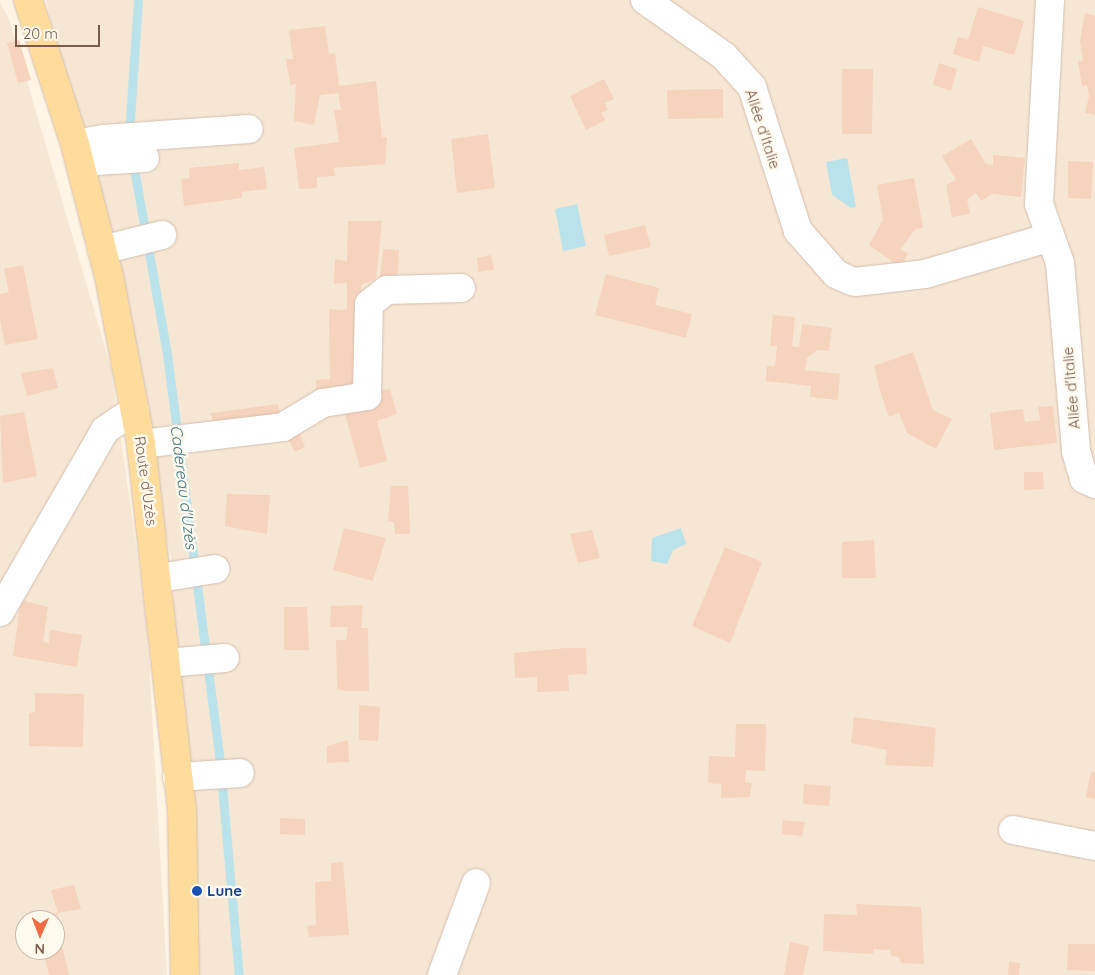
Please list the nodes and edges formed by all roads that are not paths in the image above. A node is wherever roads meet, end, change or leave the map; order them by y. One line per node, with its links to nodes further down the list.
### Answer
1 (28, 0): 5 (main road, Route d'Uzès)
2 (645, 0): 7 (street, Allée d'Italie)
3 (1050, 0): 7 (street, Allée d'Italie)
4 (248, 130): 5 (street)
5 (77, 153): 8 (main road, Route d'Uzès)
6 (162, 235): 8 (street)
7 (1051, 237): 12 (street, Allée d'Italie)
8 (113, 247): 10 (main road, Route d'Uzès)
9 (461, 288): 11 (street)
10 (135, 410): 11 (main road, Route d'Uzès); 15 (street)
11 (150, 443): 14 (main road, Route d'Uzès)
12 (1089, 482)
13 (215, 569): 14 (street)
14 (167, 576): 17 (main road, Route d'Uzès)
15 (0, 612)
16 (225, 658): 17 (street)
17 (178, 662): 19 (main road, Route d'Uzès)
18 (240, 773): 19 (street)
19 (190, 776): 23 (main road, Route d'Uzès)
20 (1013, 830): 21 (street)
21 (1095, 846)
22 (476, 883): 24 (street)
23 (185, 975)
24 (442, 975)

